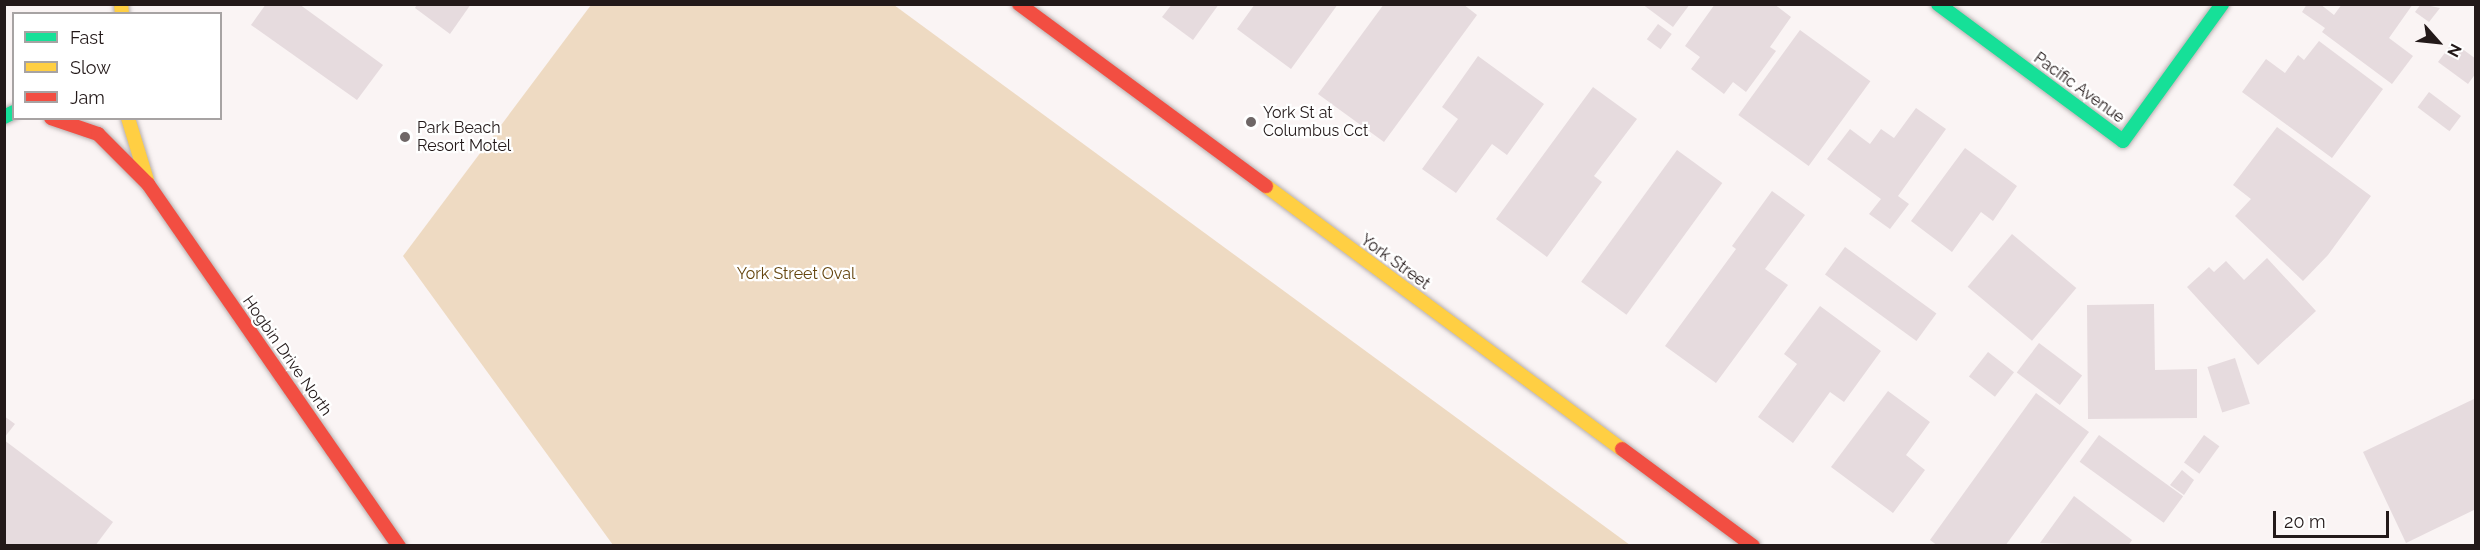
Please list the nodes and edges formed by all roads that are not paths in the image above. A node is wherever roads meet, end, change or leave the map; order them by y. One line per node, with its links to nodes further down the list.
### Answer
1 (1018, 4): 8 (street, York Street)
2 (1938, 4): 3 (street, Pacific Avenue)
3 (2222, 4)
4 (57, 120): 6 (street, Hogbin Drive North)
5 (129, 120): 6 (street, Hogbin Drive North)
6 (148, 184): 7 (street, Hogbin Drive North)
7 (399, 546)
8 (1753, 546)

